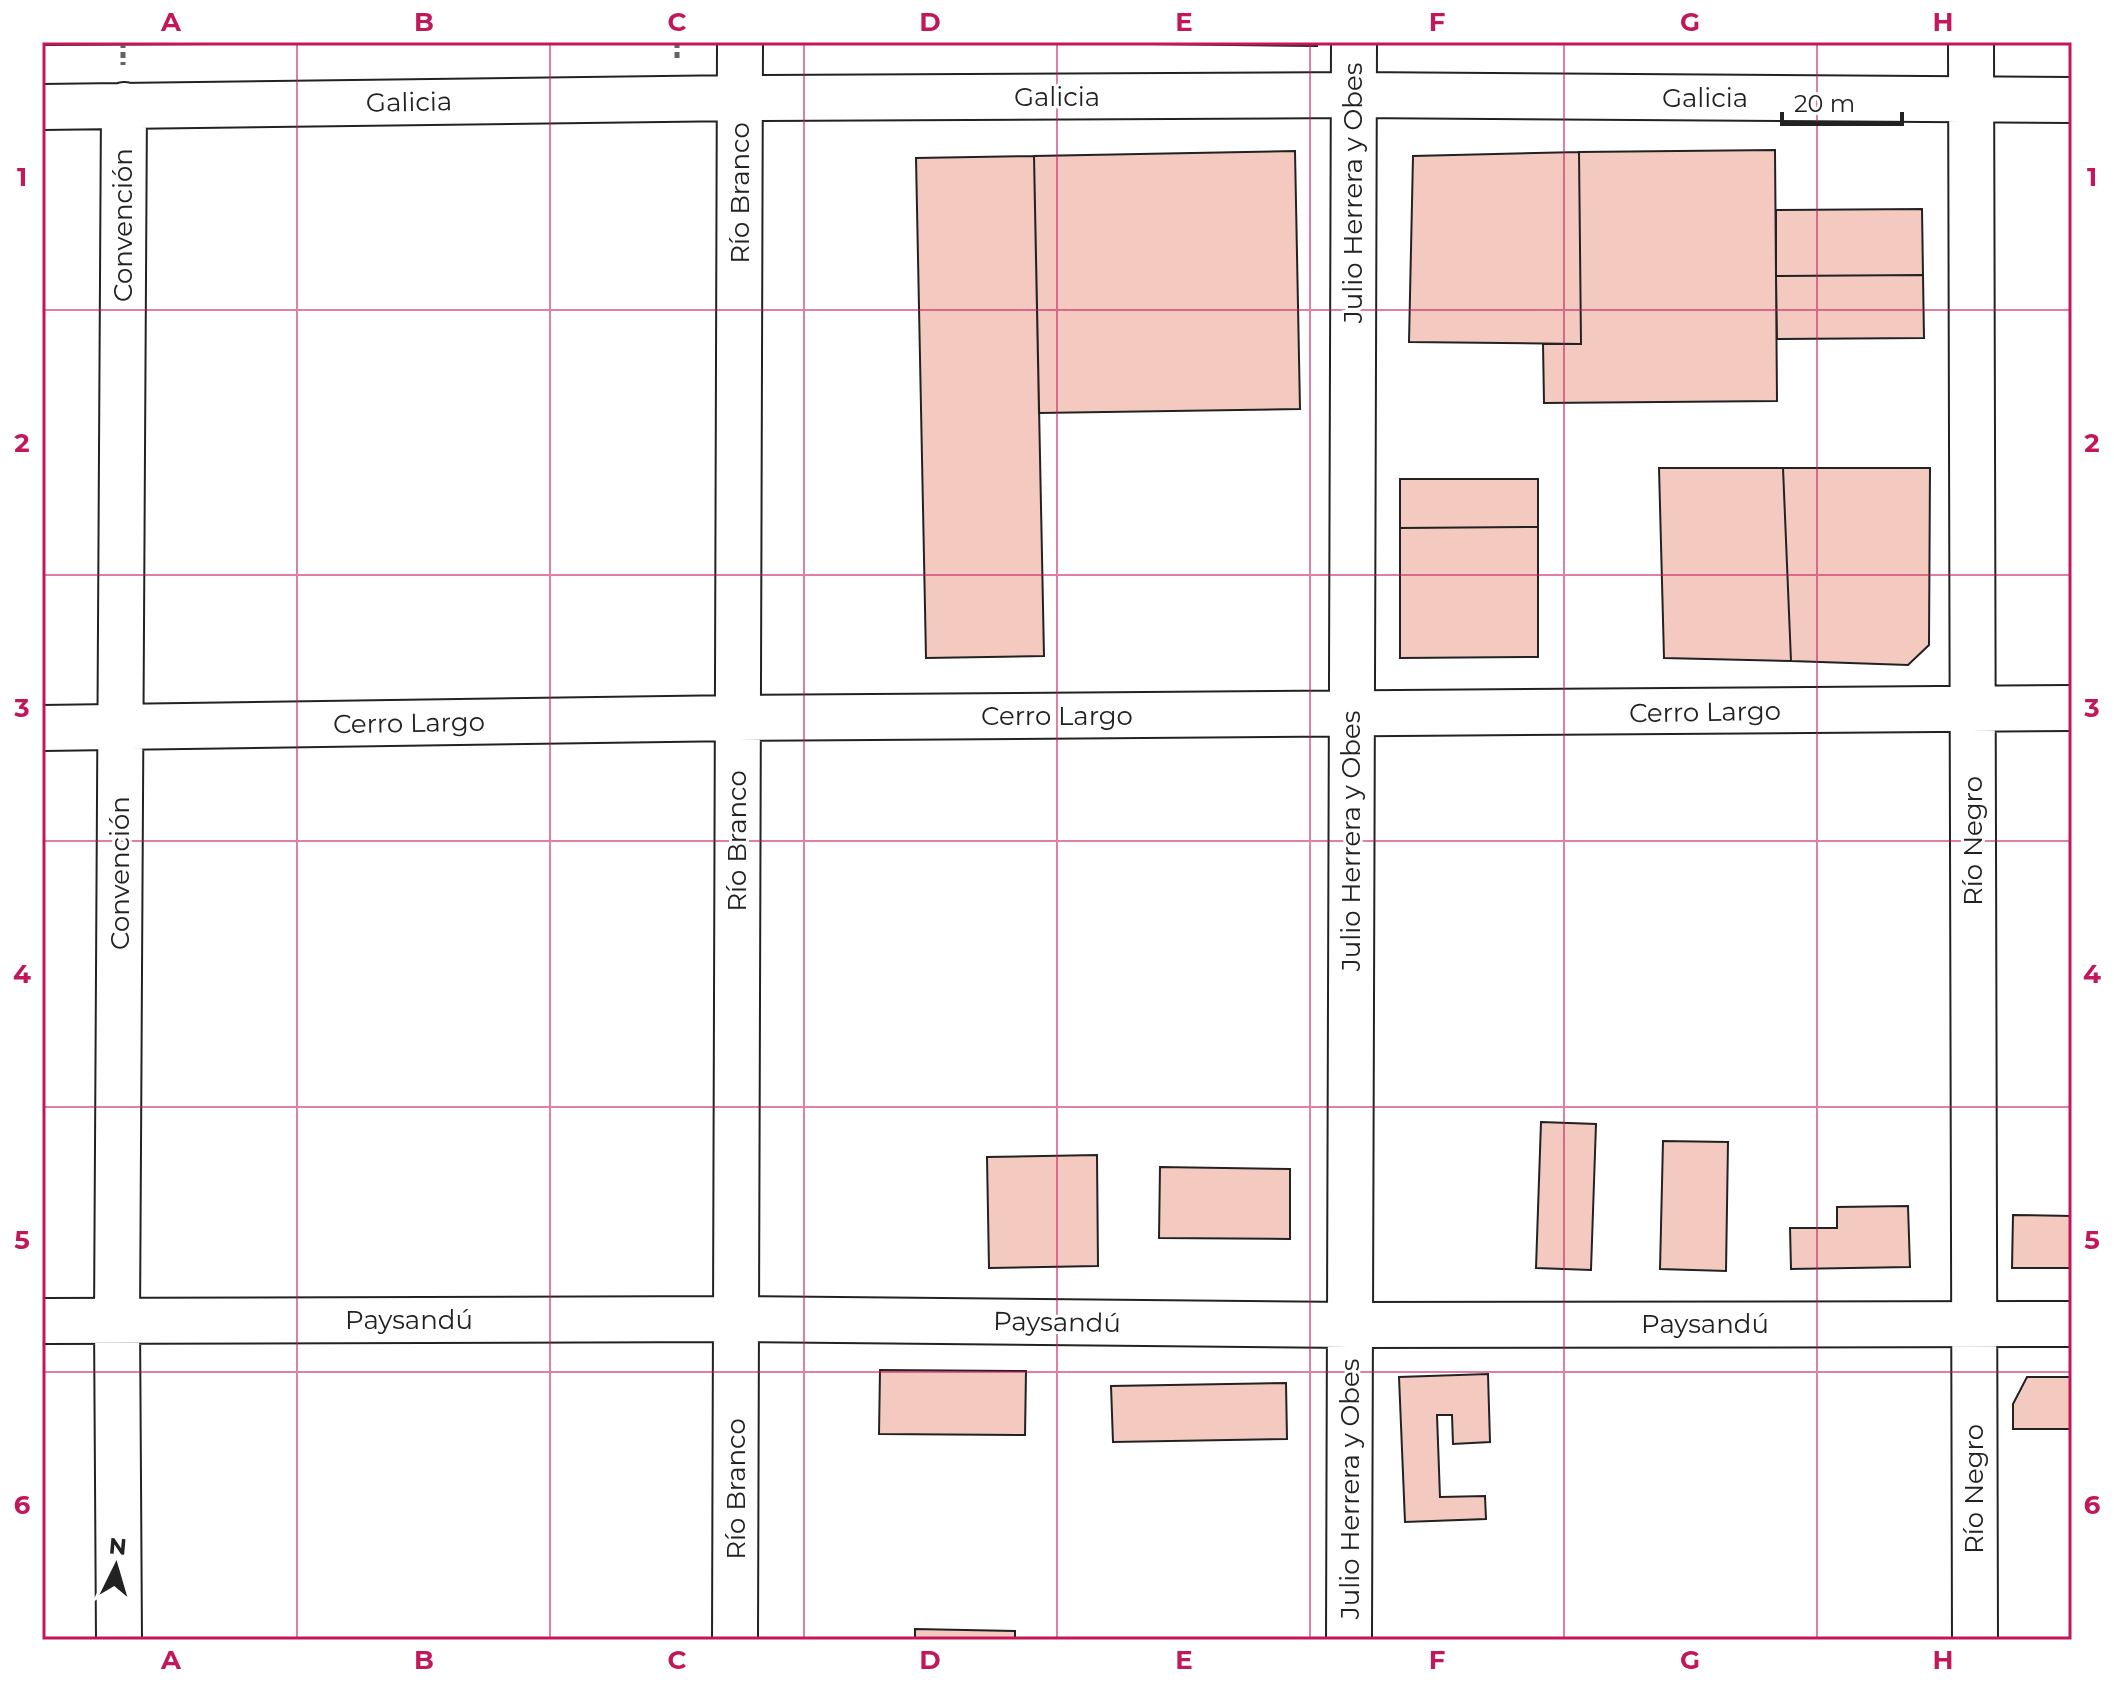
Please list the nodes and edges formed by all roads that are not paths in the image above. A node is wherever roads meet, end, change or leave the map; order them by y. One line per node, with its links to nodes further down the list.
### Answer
1 (740, 42): 5 (street, Río Branco)
2 (1354, 42): 4 (street, Julio Herrera y Obes)
3 (1971, 42): 6 (street, Río Negro)
4 (1353, 95): 5 (street, Galicia); 6 (street, Galicia); 12 (street, Julio Herrera y Obes)
5 (740, 98): 8 (street, Galicia); 13 (street, Río Branco)
6 (1971, 100): 7 (street, Galicia); 11 (street, Río Negro)
7 (2072, 100)
8 (124, 105): 9 (street, Galicia); 15 (street, Convención)
9 (42, 107)
10 (2072, 708): 11 (street, Cerro Largo)
11 (1973, 709): 12 (street, Cerro Largo); 19 (street, Río Negro)
12 (1352, 715): 13 (street, Cerro Largo); 21 (street, Julio Herrera y Obes)
13 (738, 718): 15 (street, Cerro Largo); 16 (street, Río Branco)
14 (42, 728): 15 (street, Cerro Largo)
15 (120, 728): 18 (street, Convención)
16 (736, 1319): 18 (street, Paysandú); 21 (street, Paysandú); 23 (street, Río Branco)
17 (42, 1321): 18 (street, Paysandú)
18 (117, 1321): 22 (street, Convención)
19 (1974, 1324): 20 (street, Paysandú); 21 (street, Paysandú); 25 (street, Río Negro)
20 (2072, 1324)
21 (1350, 1325): 24 (street, Julio Herrera y Obes)
22 (119, 1640)
23 (735, 1640)
24 (1349, 1640)
25 (1975, 1640)

